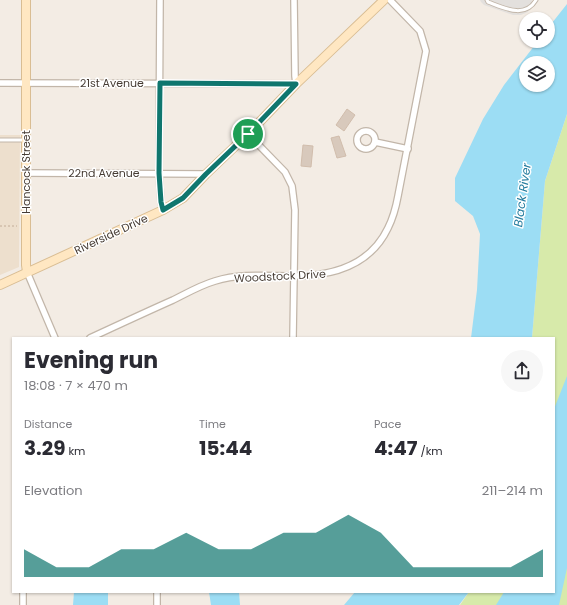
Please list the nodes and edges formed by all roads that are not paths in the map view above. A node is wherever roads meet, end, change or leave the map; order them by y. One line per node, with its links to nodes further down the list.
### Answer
1 (26, 0): 9 (street, Hancock Street)
2 (160, 0): 10 (street)
3 (294, 0): 11 (street)
4 (384, 0): 11 (street, Riverside Drive)
5 (390, 0): 16 (street, Woodstock Drive)
6 (487, 0): 7 (lane)
7 (536, 0)
8 (0, 83): 9 (street, 21st Avenue)
9 (26, 83): 10 (street, 21st Avenue); 14 (street, Hancock Street)
10 (160, 83): 11 (street, 21st Avenue); 18 (street)
11 (296, 84): 12 (street, Riverside Drive)
12 (248, 134): 19 (street, Riverside Drive); 22 (street)
13 (0, 140): 14 (lane)
14 (26, 140): 17 (street, Hancock Street)
15 (375, 142): 16 (street)
16 (408, 148): 22 (street, Woodstock Drive)
17 (26, 173): 18 (street, 22nd Avenue); 21 (street, Hancock Street)
18 (159, 173): 19 (street, 22nd Avenue); 20 (street)
19 (206, 174): 20 (street, Riverside Drive)
20 (163, 210): 21 (street, Riverside Drive)
21 (27, 272): 23 (street, Riverside Drive); 24 (street, Hancock Street)
22 (293, 276): 25 (street, Woodstock Drive); 26 (street)
23 (0, 285)
24 (55, 337)
25 (92, 337)
26 (293, 337)
27 (23, 593): 29 (street)
28 (157, 593): 30 (street)
29 (23, 605)
30 (157, 605)

